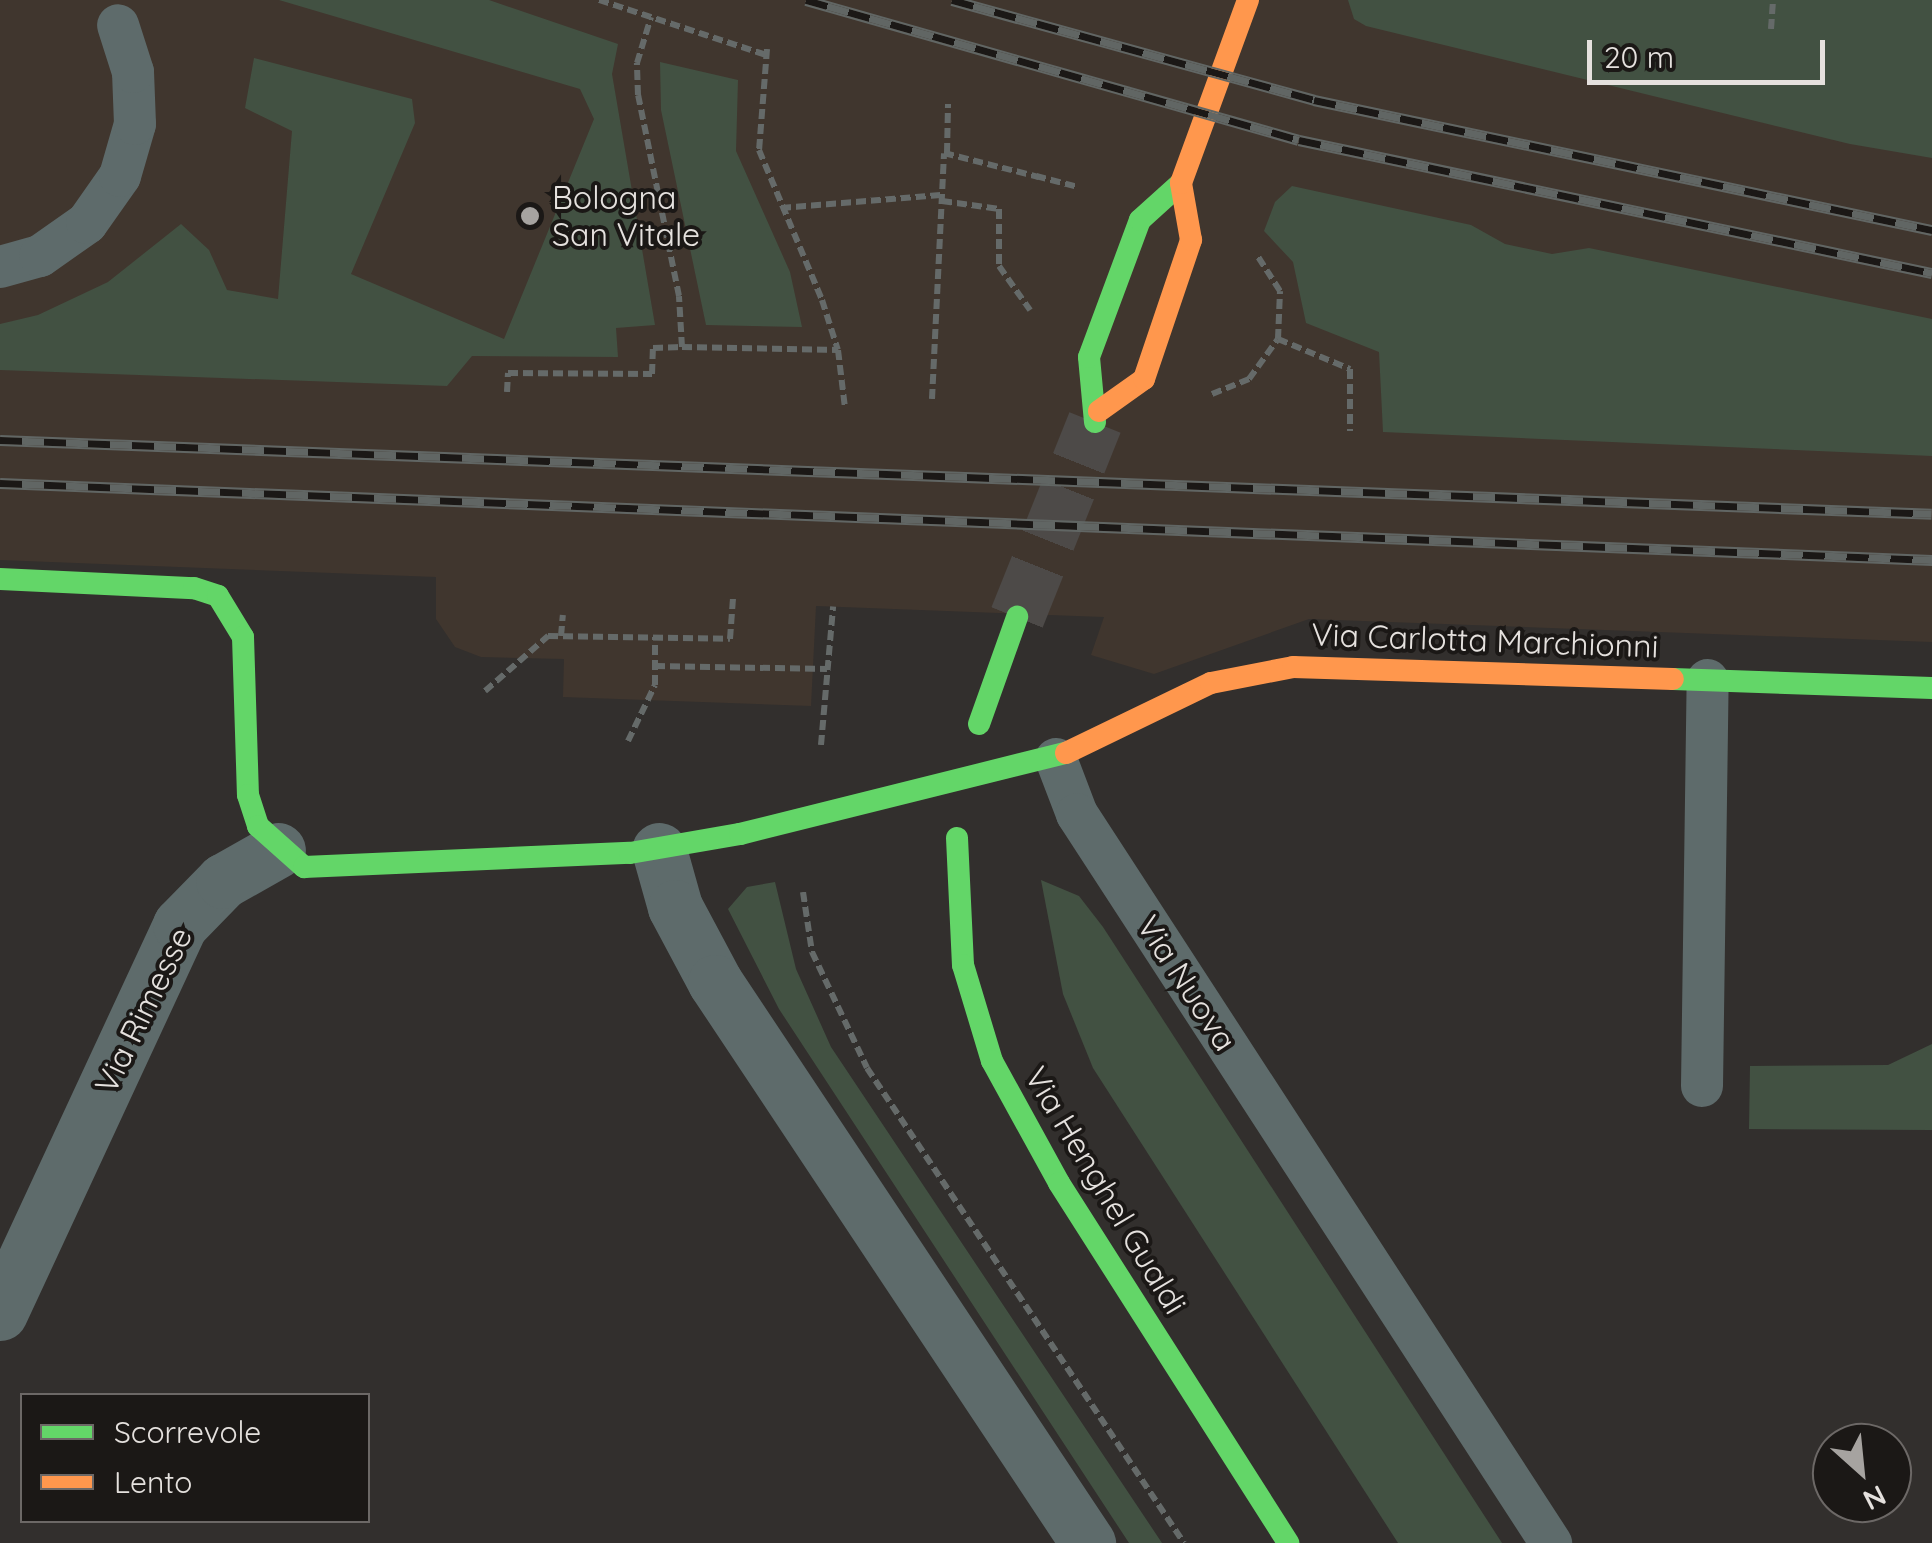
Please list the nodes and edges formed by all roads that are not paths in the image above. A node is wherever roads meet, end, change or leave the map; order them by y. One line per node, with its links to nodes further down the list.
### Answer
1 (1248, 0): 3 (street)
2 (118, 24): 4 (lane)
3 (1181, 183): 3 (street)
4 (0, 266)
5 (0, 580): 12 (street)
6 (1016, 618): 9 (street)
7 (1708, 680): 8 (street, Via Carlotta Marchionni); 10 (street, Via Carlotta Marchionni); 14 (lane)
8 (1932, 688)
9 (980, 724)
10 (1056, 760): 13 (street); 18 (lane, Via Nuova)
11 (957, 838): 17 (street, Via Henghel Gualdi)
12 (278, 850): 13 (street); 15 (street, Via Rimesse)
13 (645, 852): 16 (street)
14 (1702, 1086)
15 (0, 1312)
16 (1088, 1543)
17 (1288, 1543)
18 (1551, 1543)

